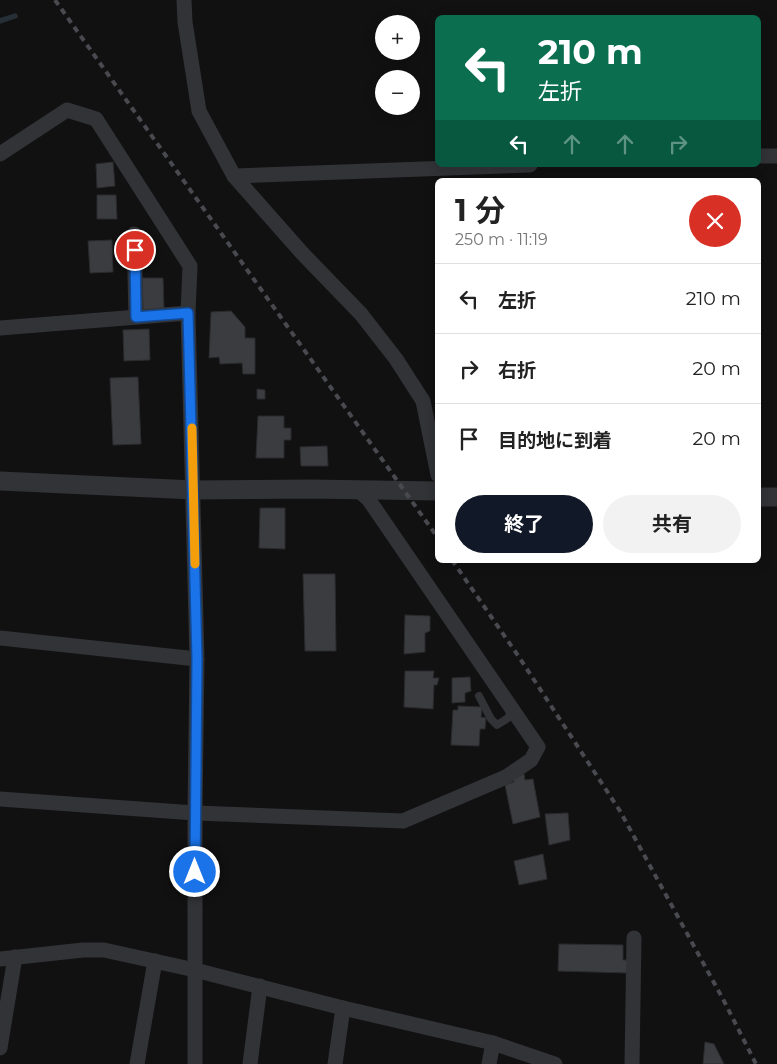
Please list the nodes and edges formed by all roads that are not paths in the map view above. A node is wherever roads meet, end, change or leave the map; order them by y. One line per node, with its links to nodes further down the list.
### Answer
1 (184, 0): 6 (street)
2 (0, 154): 8 (street)
3 (761, 156): 4 (street)
4 (777, 156)
5 (476, 167): 6 (street)
6 (234, 176): 11 (street)
7 (134, 234): 9 (street)
8 (188, 313): 9 (street); 13 (street)
9 (136, 317): 10 (street)
10 (0, 328)
11 (435, 460)
12 (0, 481): 13 (street)
13 (194, 490): 14 (street); 19 (street)
14 (357, 490): 15 (street); 21 (street)
15 (435, 491)
16 (761, 497): 17 (street)
17 (777, 497)
18 (0, 638): 19 (street)
19 (197, 659): 23 (street)
20 (479, 696): 21 (lane)
21 (512, 710): 23 (street)
22 (0, 799): 23 (street)
23 (195, 813): 28 (street)
24 (634, 938): 39 (street)
25 (16, 957): 26 (street); 27 (street); 32 (street)
26 (0, 959)
27 (155, 961): 28 (street); 33 (street)
28 (195, 970): 29 (street); 34 (street)
29 (260, 986): 30 (street); 35 (street)
30 (343, 1008): 31 (street); 36 (street)
31 (493, 1043): 37 (street); 38 (street)
32 (0, 1048)
33 (138, 1064)
34 (195, 1064)
35 (250, 1064)
36 (335, 1064)
37 (489, 1064)
38 (555, 1064)
39 (632, 1064)

